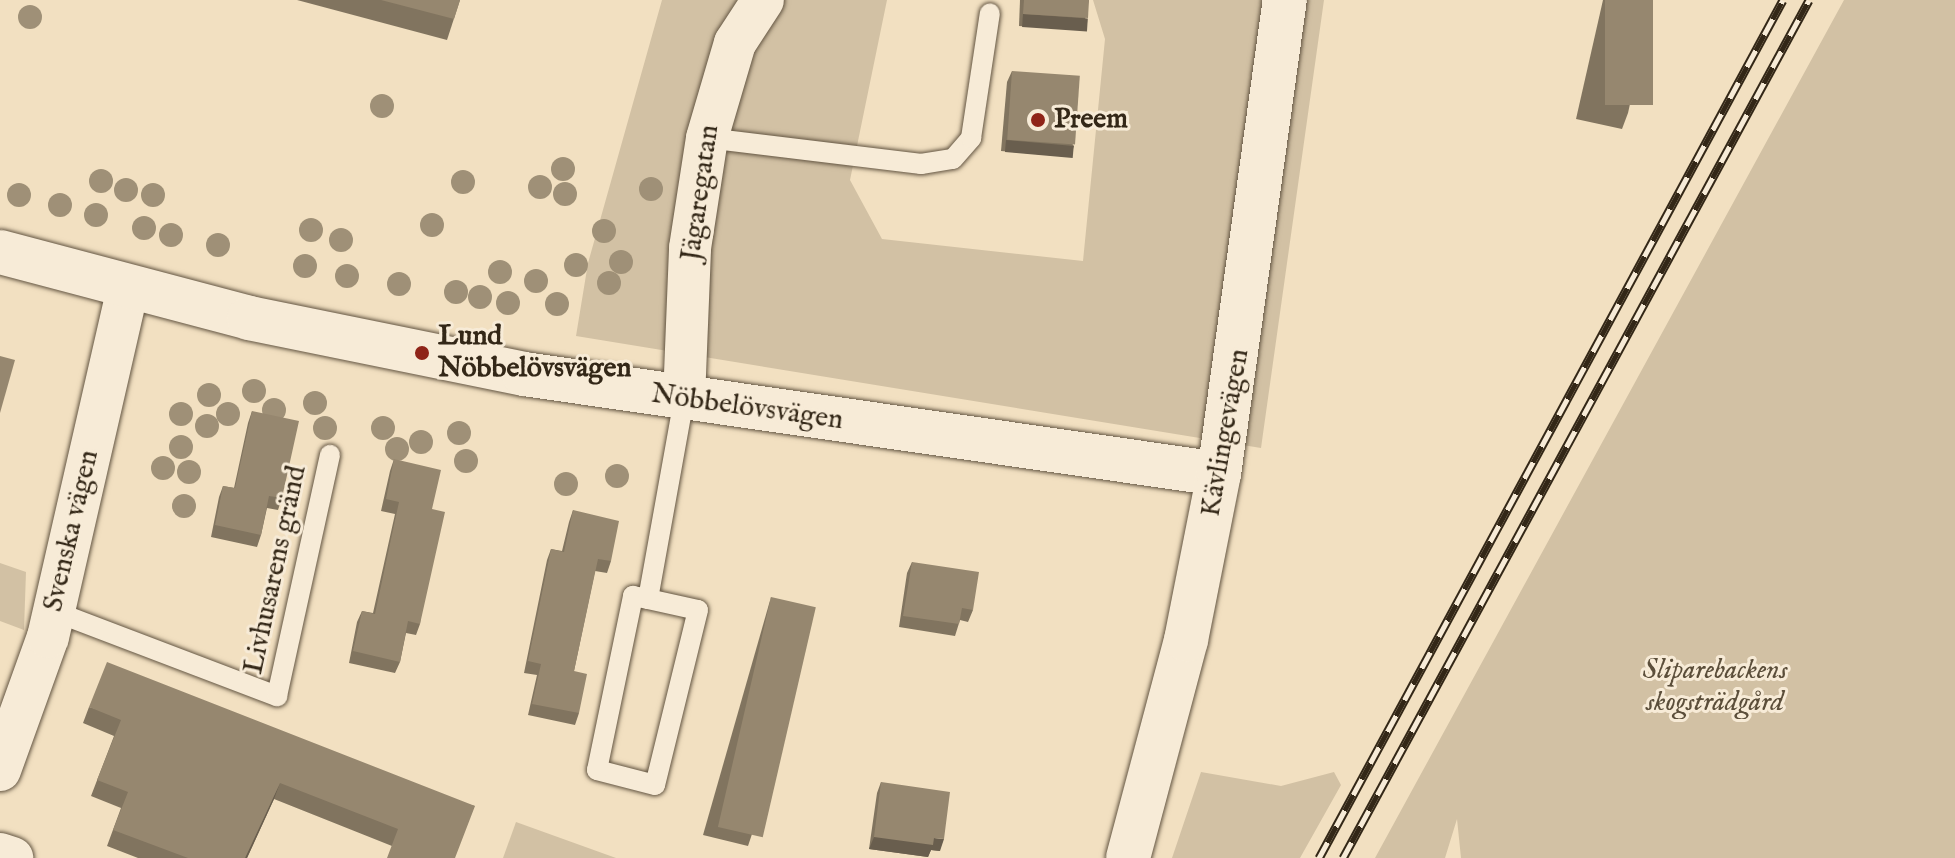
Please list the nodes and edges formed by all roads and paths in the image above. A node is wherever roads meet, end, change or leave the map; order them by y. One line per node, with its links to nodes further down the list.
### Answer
1 (763, 0): 4 (street, Jägaregatan)
2 (1285, 0): 9 (street, Kävlingevägen)
3 (990, 13): 4 (lane)
4 (707, 138): 7 (street, Jägaregatan)
5 (0, 252): 6 (street, Nöbbelövsvägen)
6 (128, 288): 7 (street, Nöbbelövsvägen); 11 (street, Svenska vägen)
7 (684, 399): 9 (street, Nöbbelövsvägen); 10 (lane)
8 (330, 455): 11 (lane, Livhusarens gränd)
9 (1219, 474): 15 (street, Kävlingevägen)
10 (648, 599): 10 (lane)
11 (53, 611): 12 (street, Svenska vägen)
12 (0, 770)
13 (0, 854): 14 (street)
14 (12, 858)
15 (1128, 858)

